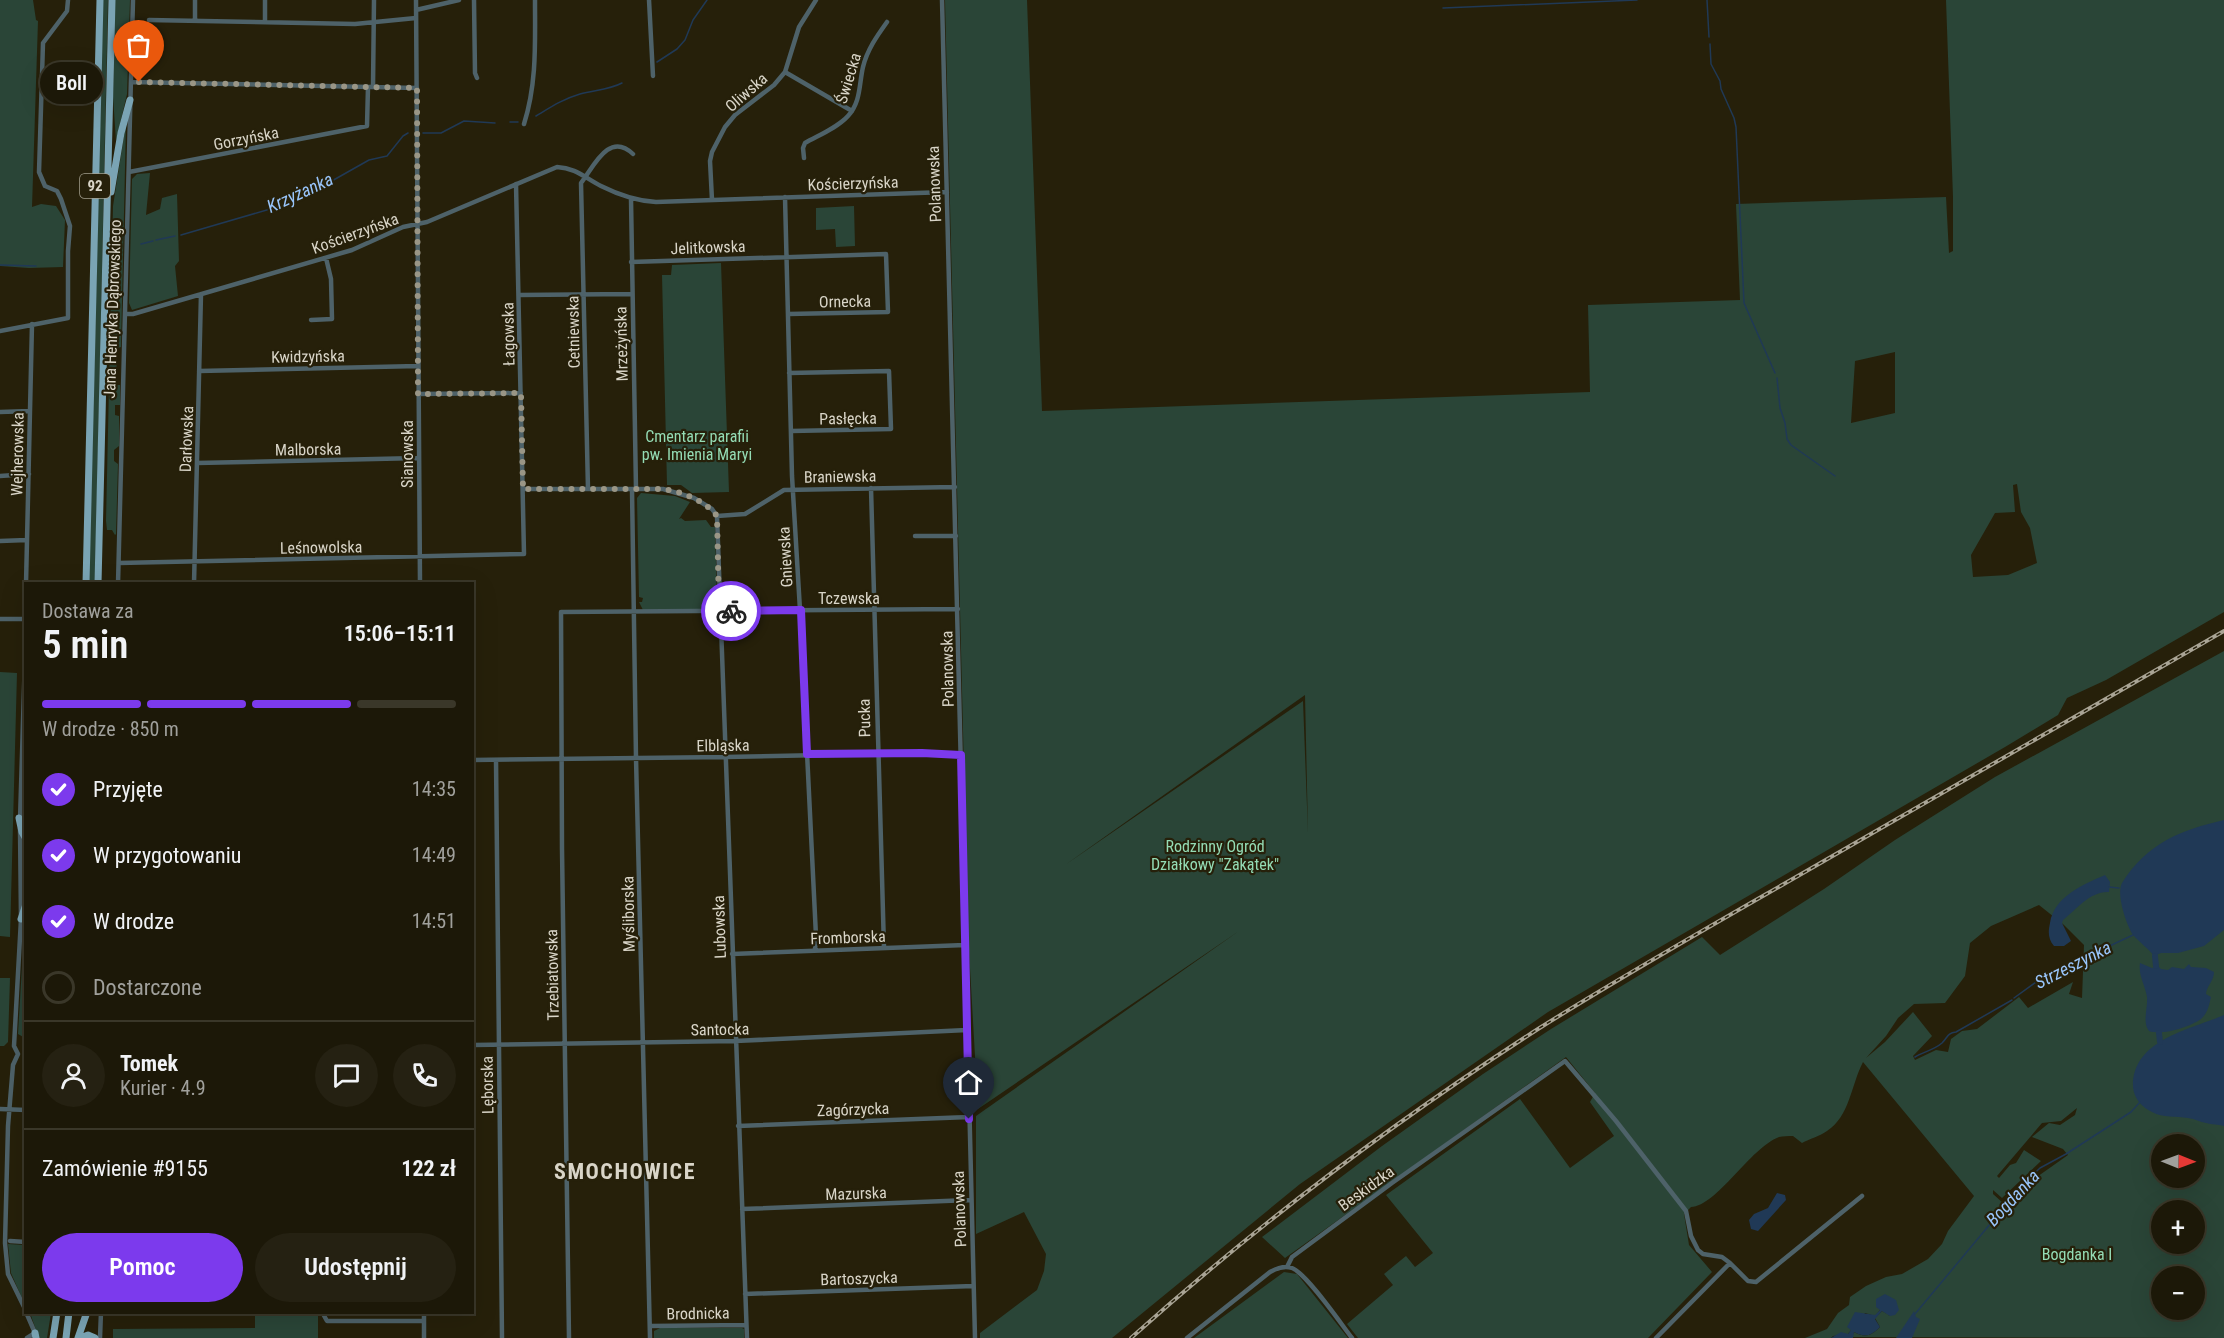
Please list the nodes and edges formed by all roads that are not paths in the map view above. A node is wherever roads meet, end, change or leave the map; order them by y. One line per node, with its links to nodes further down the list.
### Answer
1 (68, 0): 52 (street)
2 (100, 0): 82 (main road, Jana Henryka Dąbrowskiego / 92)
3 (112, 0): 40 (main road, Jana Henryka Dąbrowskiego / 92)
4 (133, 0): 25 (street, Jana Henryka Dąbrowskiego)
5 (195, 0): 18 (street)
6 (265, 0): 19 (street)
7 (374, 0): 20 (street)
8 (416, 0): 15 (street, Sianowska)
9 (459, 0): 15 (street)
10 (474, 0): 24 (street)
11 (535, 0): 30 (street)
12 (649, 0): 23 (street)
13 (816, 0): 22 (street, Oliwska)
14 (942, 0): 36 (street, Polanowska)
15 (416, 10): 16 (street, Sianowska)
16 (416, 18): 20 (street); 27 (street, Sianowska)
17 (149, 20): 18 (street)
18 (195, 20): 19 (street)
19 (265, 22): 20 (street)
20 (374, 22): 26 (street)
21 (887, 22): 29 (street, Świecka)
22 (785, 72): 29 (street, Oliwska); 39 (street, Oliwska)
23 (653, 76)
24 (477, 78)
25 (131, 82): 26 (street); 28 (street, Jana Henryka Dąbrowskiego)
26 (370, 87): 27 (street); 33 (street, Gorzyńska)
27 (417, 88): 41 (street, Sianowska)
28 (130, 100): 33 (street, Jana Henryka Dąbrowskiego); 40 (main road)
29 (852, 111): 32 (street, Świecka)
30 (524, 124)
31 (633, 154): 34 (street)
32 (804, 158)
33 (129, 172): 49 (street, Jana Henryka Dąbrowskiego)
34 (586, 177): 35 (street, Kościerzyńska); 38 (street, Kościerzyńska); 46 (street, Cetniewska)
35 (516, 184): 41 (street, Kościerzyńska); 48 (street, Łagowska)
36 (946, 192): 37 (street, Kościerzyńska); 66 (street, Polanowska)
37 (785, 197): 39 (street, Kościerzyńska); 42 (street, Gniewska)
38 (631, 199): 39 (street, Kościerzyńska); 44 (street, Mrzeżyńska)
39 (712, 200)
40 (106, 221): 83 (main road, Jana Henryka Dąbrowskiego / 92)
41 (417, 224): 43 (street, Kościerzyńska); 54 (street, Sianowska)
42 (786, 256): 44 (street, Jelitkowska); 50 (street, Gniewska); 50 (street, Ornecka)
43 (326, 258): 45 (street, Kościerzyńska); 51 (street)
44 (631, 262): 47 (street, Mrzeżyńska)
45 (201, 294): 49 (street, Kościerzyńska); 55 (street, Darłowska)
46 (585, 294): 47 (street); 48 (street); 69 (street, Cetniewska)
47 (632, 294): 70 (street, Mrzeżyńska)
48 (519, 295): 57 (street, Łagowska)
49 (125, 314): 80 (street, Jana Henryka Dąbrowskiego)
50 (788, 314): 56 (street, Gniewska)
51 (311, 320)
52 (32, 324): 53 (street); 59 (street, Wejherowska)
53 (0, 331)
54 (418, 366): 55 (street, Kwidzyńska); 58 (street, Sianowska)
55 (200, 370): 63 (street, Darłowska)
56 (789, 373): 61 (street, Gniewska); 61 (street, Pasłęcka)
57 (521, 393): 58 (street); 68 (street, Łagowska)
58 (418, 394): 62 (street, Sianowska)
59 (30, 411): 60 (street); 64 (street, Wejherowska)
60 (0, 412)
61 (791, 431): 71 (street, Gniewska)
62 (419, 458): 63 (street, Malborska); 78 (street, Sianowska)
63 (197, 463): 79 (street, Darłowska)
64 (29, 474): 65 (street); 75 (street, Wejherowska)
65 (0, 476)
66 (955, 487): 67 (street, Braniewska); 74 (street, Polanowska)
67 (871, 488): 71 (street, Braniewska); 87 (street, Pucka)
68 (523, 489): 69 (street); 77 (street, Łagowska)
69 (588, 489): 70 (street)
70 (634, 489): 72 (street); 92 (street, Myśliborska)
71 (793, 489): 72 (street, Braniewska); 89 (street, Gniewska)
72 (717, 516): 90 (street, Lubowska)
73 (915, 536): 74 (street)
74 (956, 536): 88 (street, Polanowska)
75 (27, 540): 76 (street); 81 (street, Wejherowska)
76 (0, 541)
77 (524, 554): 78 (street, Leśnowolska)
78 (419, 556): 79 (street, Leśnowolska); 86 (street, Sianowska)
79 (194, 562): 80 (street, Leśnowolska); 85 (street, Darłowska)
80 (119, 563): 84 (street, Jana Henryka Dąbrowskiego)
81 (26, 582)
82 (86, 582)
83 (98, 582)
84 (118, 582)
85 (194, 582)
86 (420, 582)
87 (874, 609): 88 (street, Tczewska); 89 (street, Tczewska); 98 (street, Pucka)
88 (958, 609): 99 (street, Polanowska)
89 (801, 610): 90 (street, Tczewska); 97 (street, Gniewska)
90 (719, 611): 92 (street, Tczewska); 100 (street, Lubowska)
91 (561, 612): 92 (street, Tczewska); 103 (street, Trzebiatowska)
92 (634, 612): 101 (street, Myśliborska)
93 (0, 619): 94 (street)
94 (24, 621)
95 (24, 687): 106 (street)
96 (485, 752): 102 (street)
97 (807, 754): 98 (street, Elbląska); 100 (street, Elbląska); 112 (street, Gniewska)
98 (877, 754): 99 (street, Elbląska); 111 (street, Pucka)
99 (961, 755): 110 (street, Polanowska)
100 (724, 757): 101 (street, Elbląska); 113 (street, Lubowska)
101 (636, 758): 103 (street, Elbląska); 116 (street, Myśliborska)
102 (485, 759): 104 (street, Elbląska); 105 (street, Elbląska)
103 (561, 759): 105 (street, Elbląska); 117 (street, Trzebiatowska)
104 (474, 760)
105 (496, 760): 118 (street, Lęborska)
106 (20, 818): 107 (main road); 109 (street)
107 (24, 836)
108 (24, 910): 109 (main road)
109 (21, 919): 121 (street)
110 (965, 945): 111 (street, Fromborska); 114 (street, Polanowska)
111 (884, 948): 112 (street, Fromborska)
112 (814, 950): 113 (street, Fromborska)
113 (732, 954): 115 (street, Lubowska)
114 (967, 1030): 115 (street, Santocka); 125 (street, Polanowska)
115 (735, 1041): 116 (street, Santocka); 126 (street, Lubowska)
116 (643, 1042): 117 (street, Santocka); 150 (street, Myśliborska)
117 (565, 1043): 118 (street, Santocka); 160 (street, Trzebiatowska)
118 (499, 1045): 119 (street, Santocka); 159 (street, Lęborska)
119 (474, 1046)
120 (24, 1050): 121 (street)
121 (18, 1054): 123 (street)
122 (0, 1109): 123 (street)
123 (10, 1110): 124 (street); 128 (street)
124 (24, 1110)
125 (969, 1117): 126 (street, Zagórzycka); 130 (street, Polanowska)
126 (738, 1126): 131 (street, Lubowska)
127 (0, 1174): 128 (street)
128 (8, 1174): 133 (street)
129 (1862, 1196): 134 (street)
130 (970, 1200): 131 (street, Mazurska); 136 (street, Polanowska)
131 (742, 1209): 137 (street, Lubowska)
132 (24, 1242): 133 (street)
133 (5, 1243): 138 (street)
134 (1730, 1263): 135 (street, Beskidzka); 166 (street)
135 (1287, 1267): 164 (street, Beskidzka); 165 (street)
136 (973, 1286): 137 (street, Bartoszycka); 163 (street, Polanowska)
137 (745, 1294): 149 (street, Lubowska)
138 (24, 1308)
139 (27, 1314): 151 (street)
140 (57, 1314): 153 (main road)
141 (69, 1314): 154 (main road)
142 (86, 1314): 155 (main road)
143 (101, 1314): 157 (street)
144 (323, 1314): 147 (street)
145 (369, 1314): 147 (street)
146 (424, 1314): 148 (street)
147 (369, 1321): 148 (street)
148 (424, 1322): 158 (street)
149 (746, 1325): 150 (street, Brodnicka); 162 (street, Lubowska)
150 (650, 1326): 161 (street, Myśliborska)
151 (35, 1335): 152 (street)
152 (27, 1338)
153 (53, 1338)
154 (66, 1338)
155 (79, 1338): 156 (main road)
156 (95, 1338)
157 (100, 1338)
158 (424, 1338)
159 (502, 1338)
160 (569, 1338)
161 (650, 1338)
162 (747, 1338)
163 (975, 1338)
164 (1187, 1338)
165 (1352, 1338)
166 (1656, 1338)

